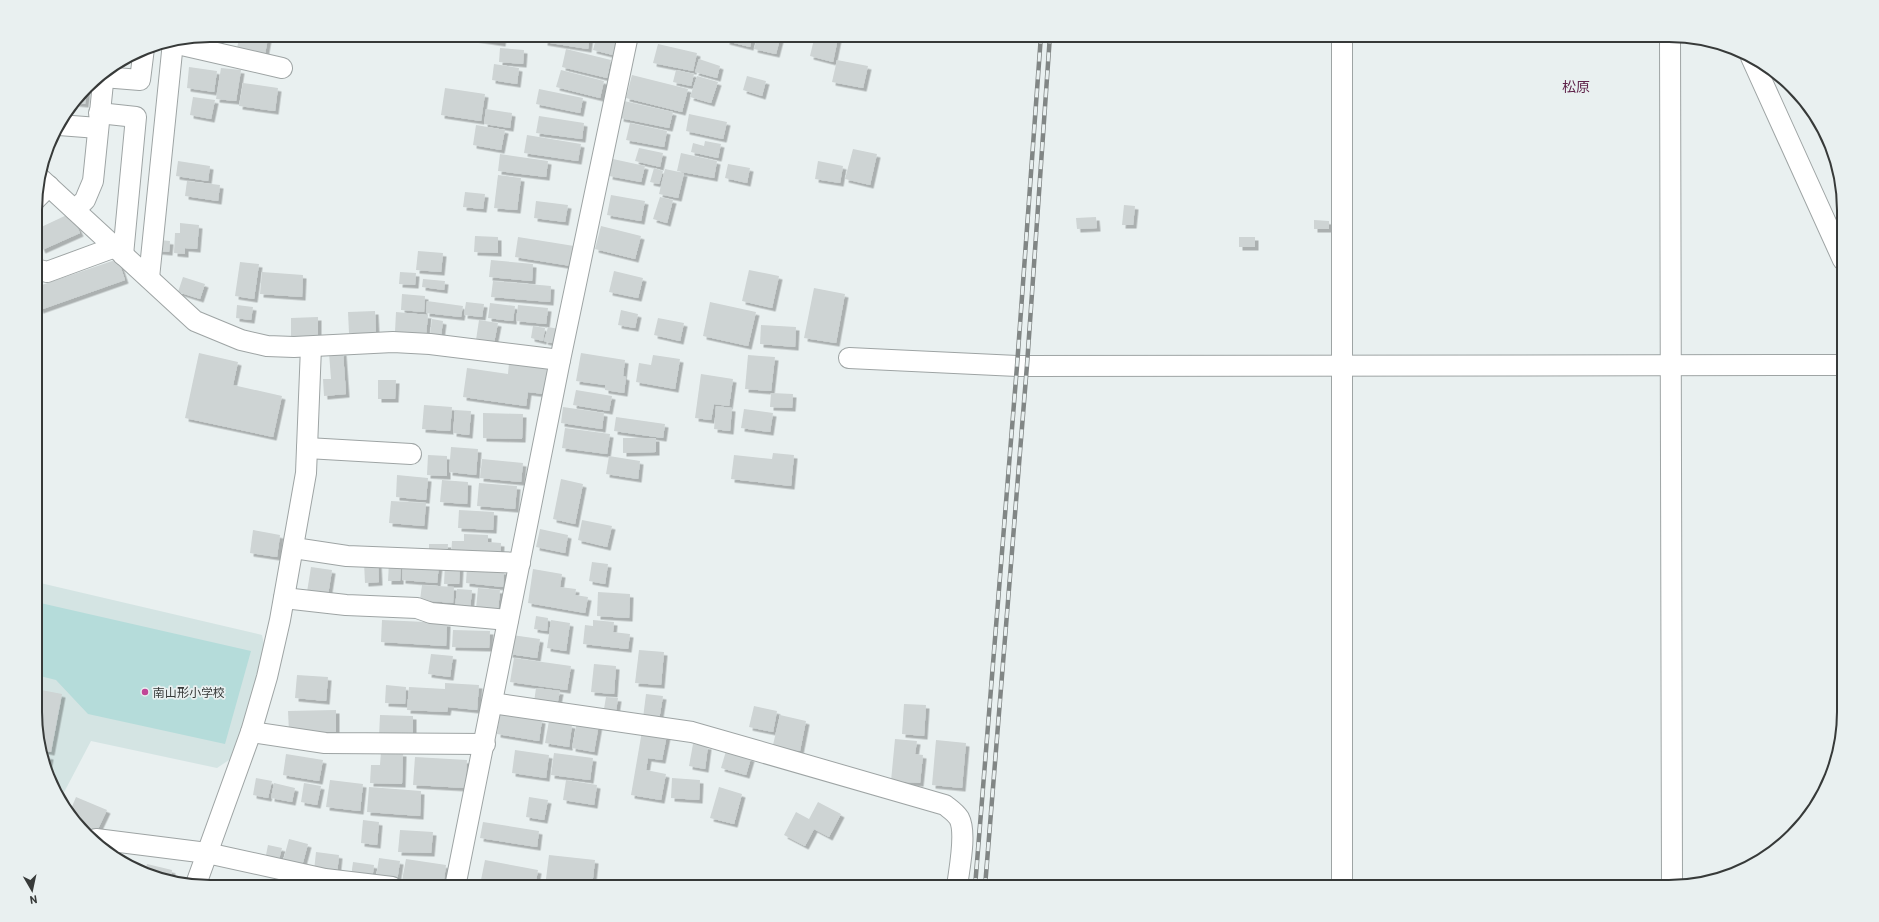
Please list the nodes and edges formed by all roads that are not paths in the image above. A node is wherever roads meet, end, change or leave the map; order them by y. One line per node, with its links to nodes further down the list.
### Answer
1 (627, 42): 21 (street)
2 (1342, 42): 23 (street)
3 (1670, 42): 24 (street)
4 (180, 45): 8 (street)
5 (173, 46): 18 (street)
6 (143, 56): 9 (street)
7 (1755, 65): 15 (street)
8 (282, 68)
9 (109, 76)
10 (102, 81): 11 (street)
11 (99, 121): 12 (street); 14 (street); 16 (street)
12 (65, 124)
13 (43, 189): 14 (street)
14 (75, 210): 16 (street)
15 (1837, 247)
16 (119, 251): 17 (street); 18 (street)
17 (42, 271)
18 (149, 278): 19 (street)
19 (311, 346): 21 (street); 25 (street)
20 (849, 358): 23 (street)
21 (560, 360): 28 (street)
22 (1837, 365): 24 (street)
23 (1341, 366): 24 (street); 40 (street)
24 (1671, 366): 41 (street)
25 (307, 448): 26 (street); 27 (street)
26 (411, 454)
27 (294, 548): 28 (street); 29 (street)
28 (520, 563): 30 (street)
29 (284, 598): 30 (street); 32 (street)
30 (508, 620): 31 (street)
31 (492, 703): 33 (street); 39 (street)
32 (251, 732): 33 (street); 35 (street)
33 (485, 744): 38 (street)
34 (101, 840): 35 (street)
35 (207, 853): 36 (street); 37 (street)
36 (197, 880)
37 (333, 880)
38 (456, 880)
39 (958, 880)
40 (1342, 880)
41 (1672, 880)

